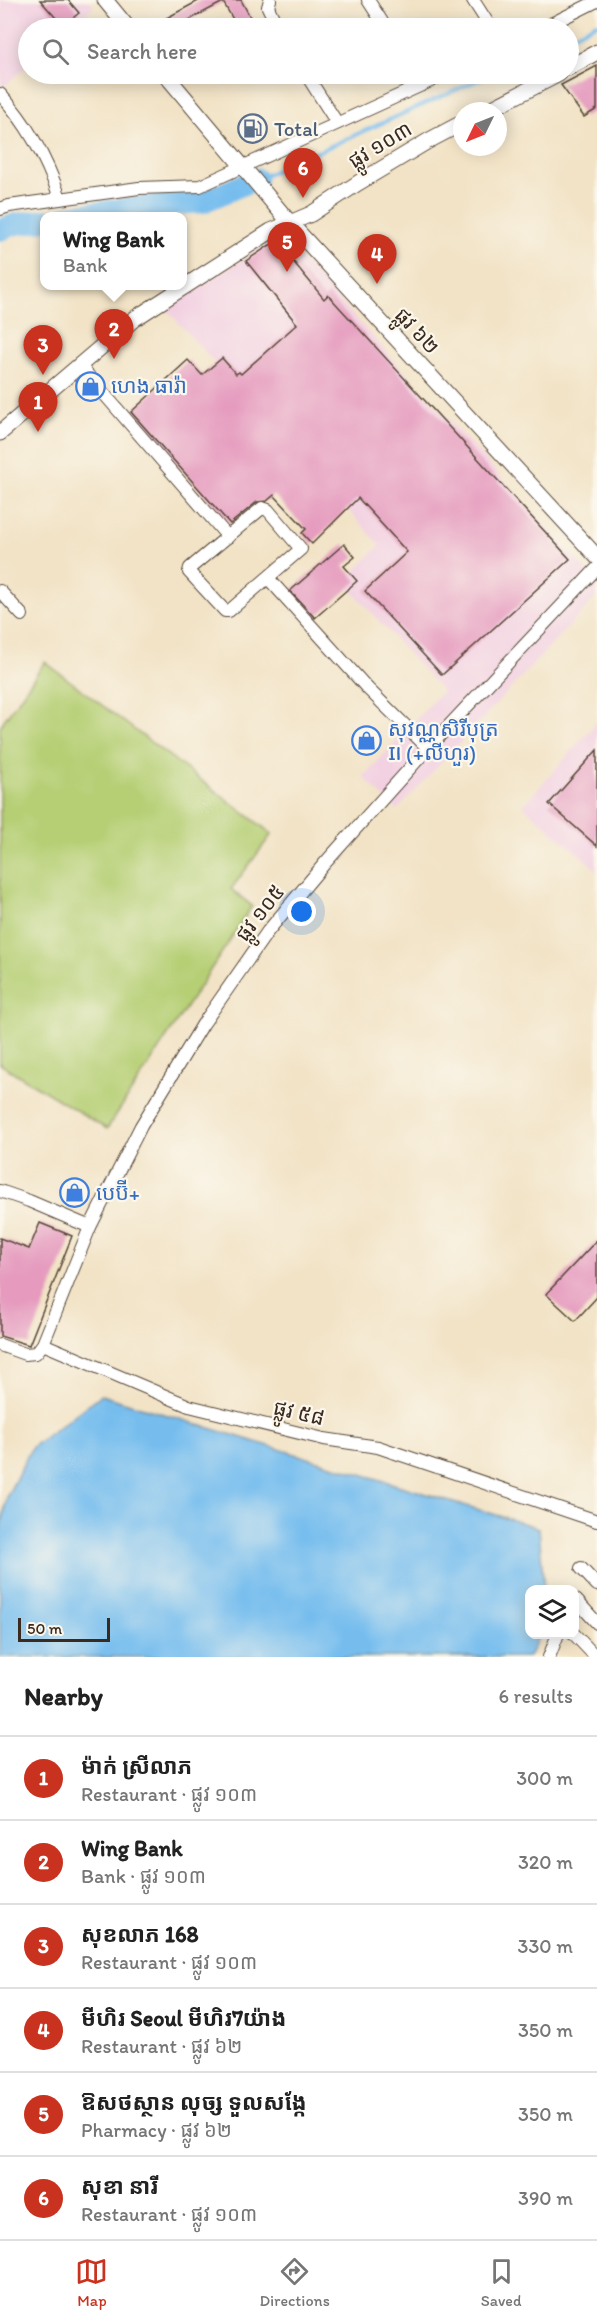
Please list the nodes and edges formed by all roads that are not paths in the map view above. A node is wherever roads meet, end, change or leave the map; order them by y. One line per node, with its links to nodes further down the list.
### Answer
1 (105, 0): 6 (street)
2 (270, 0): 7 (street)
3 (368, 0): 8 (street)
4 (473, 0): 9 (street)
5 (589, 3): 10 (street)
6 (120, 18)
7 (273, 18)
8 (380, 18)
9 (485, 18)
10 (561, 18)
11 (597, 52): 12 (street)
12 (579, 62)
13 (173, 84): 21 (street, ផ្លូវ ៦២)
14 (312, 84): 19 (street)
15 (540, 84): 18 (street)
16 (421, 85): 19 (street)
17 (0, 94): 22 (street)
18 (505, 102)
19 (337, 123): 21 (street)
20 (453, 128): 24 (street, ផ្លូវ ១០៣)
21 (245, 171): 22 (street); 24 (street, ផ្លូវ ៦២)
22 (60, 198): 23 (street)
23 (0, 209)
24 (290, 223): 25 (street, ផ្លូវ ១០៣); 30 (street, ផ្លូវ ៦២)
25 (187, 286)
26 (180, 290): 27 (street, ផ្លូវ ១០៣)
27 (80, 366): 28 (street, ផ្លូវ ១០៣); 29 (street)
28 (0, 433)
29 (228, 537): 32 (street); 32 (street)
30 (597, 557)
31 (597, 568): 35 (street, ផ្លូវ ១០៥)
32 (268, 578): 35 (street)
33 (0, 591): 34 (street)
34 (22, 615)
35 (428, 748): 37 (street, ផ្លូវ ១០៥)
36 (0, 1191): 37 (street)
37 (90, 1227): 38 (street, ផ្លូវ ១០៥)
38 (43, 1344): 39 (street); 40 (street, ផ្លូវ ៥៨)
39 (0, 1345)
40 (597, 1521)
41 (581, 1568): 42 (street)
42 (597, 1585)
43 (579, 1603): 44 (street)
44 (597, 1623)
45 (557, 1639): 47 (street)
46 (578, 1639): 48 (street)
47 (552, 1655)
48 (596, 1657)

